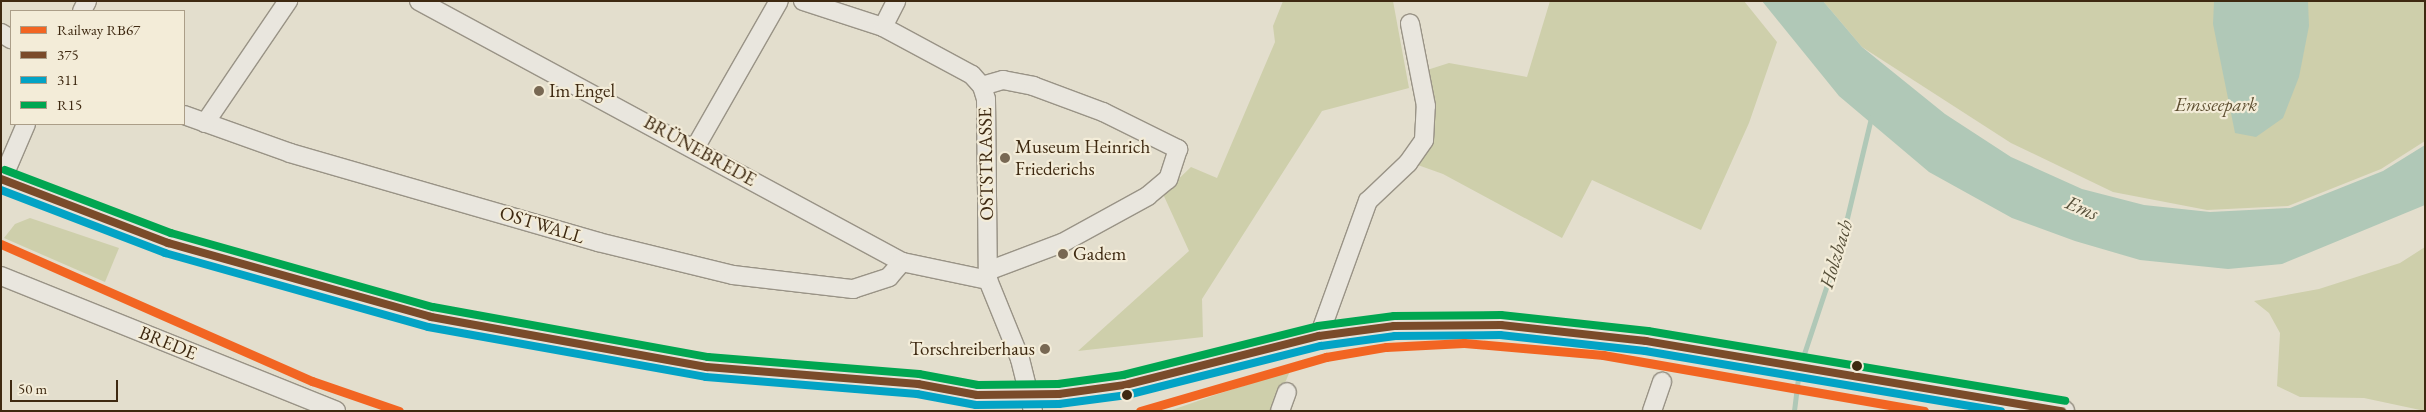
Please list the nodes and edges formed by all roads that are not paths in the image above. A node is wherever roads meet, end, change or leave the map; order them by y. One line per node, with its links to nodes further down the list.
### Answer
1 (288, 1): 10 (street)
2 (419, 1): 12 (street, BRÜNEBREDE)
3 (779, 1): 12 (street)
4 (803, 1): 7 (street, OSTSTRASSE)
5 (896, 1): 7 (street)
6 (1410, 24): 17 (street)
7 (883, 28): 8 (street, OSTSTRASSE)
8 (982, 86): 15 (street, OSTSTRASSE); 15 (street)
9 (185, 115): 10 (street, OSTWALL)
10 (205, 123): 14 (street, OSTWALL)
11 (26, 125): 13 (street)
12 (695, 148): 14 (street, BRÜNEBREDE)
13 (2, 181): 20 (main road)
14 (902, 262): 15 (street, BRÜNEBREDE)
15 (988, 275): 20 (street, OSTSTRASSE)
16 (1, 276): 21 (street, BREDE)
17 (1320, 336): 20 (main road); 24 (main road)
18 (1662, 382): 23 (street)
19 (1287, 392): 22 (street)
20 (1025, 396)
21 (336, 411)
22 (1280, 411)
23 (1652, 411)
24 (2063, 411)

